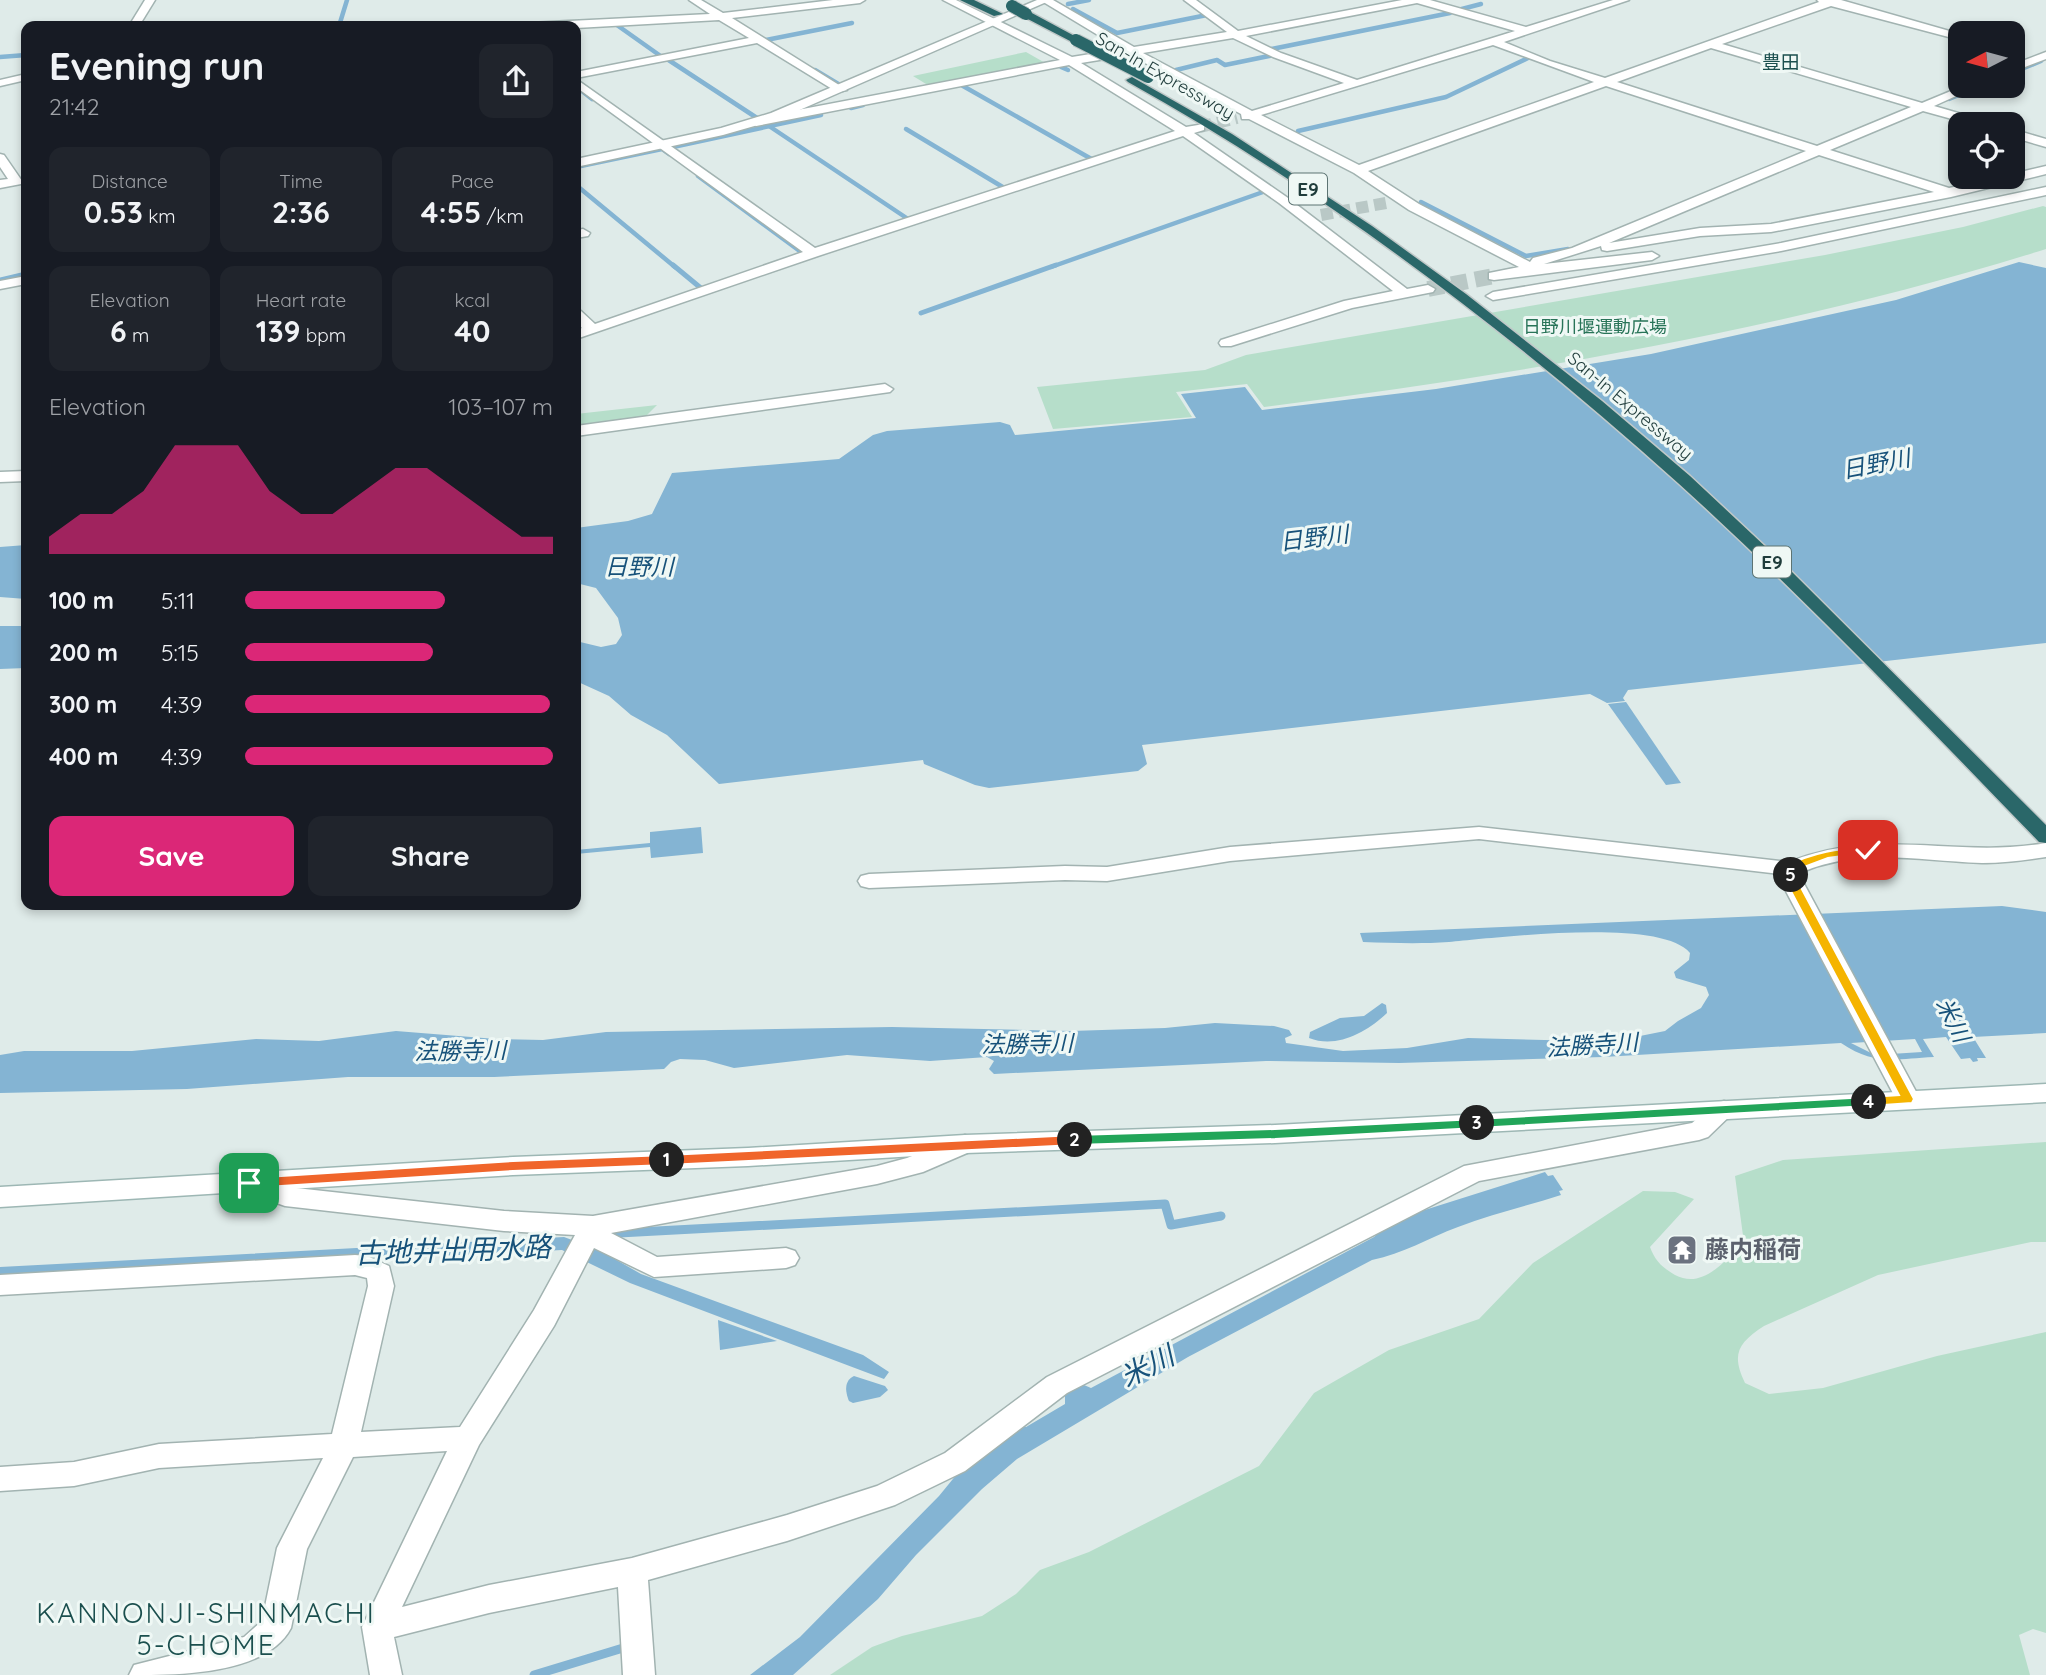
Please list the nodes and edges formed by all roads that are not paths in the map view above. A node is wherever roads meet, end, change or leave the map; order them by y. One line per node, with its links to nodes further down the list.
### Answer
1 (150, 0): 15 (street)
2 (694, 0): 13 (street)
3 (860, 0): 13 (street)
4 (965, 0): 14 (highway)
5 (981, 0): 14 (highway, San-In Expressway / E9)
6 (1000, 0): 14 (highway, San-In Expressway / E9)
7 (1046, 0): 14 (street); 23 (street)
8 (1189, 0): 18 (street)
9 (1418, 0): 17 (street); 18 (street)
10 (1624, 0): 17 (street)
11 (1829, 1): 19 (street); 22 (street)
12 (944, 3): 14 (street)
13 (719, 16): 16 (street); 20 (street)
14 (1002, 17): 26 (street); 28 (street); 35 (street); 66 (highway, San-In Expressway / E9); 66 (highway, San-In Expressway / E9, bridge)
15 (137, 21)
16 (581, 23)
17 (1523, 30): 21 (street)
18 (1234, 34): 23 (street); 33 (street)
19 (1948, 34)
20 (758, 40): 29 (street); 35 (street)
21 (1494, 42): 31 (street); 33 (street)
22 (1712, 45): 31 (street); 38 (street)
23 (1129, 51): 26 (street); 39 (street)
24 (2025, 54): 25 (street)
25 (2043, 58): 27 (street)
26 (1071, 61): 28 (street); 37 (street)
27 (2025, 64)
28 (1052, 65): 37 (street); 42 (street)
29 (581, 74)
30 (21, 78): 32 (street)
31 (1606, 82): 47 (street); 50 (street)
32 (0, 83)
33 (1357, 83): 39 (street)
34 (581, 86): 46 (street)
35 (841, 90): 42 (street)
36 (1948, 96): 38 (street)
37 (1143, 106): 43 (street)
38 (1922, 107): 40 (street); 47 (street)
39 (1252, 114): 41 (street); 50 (street)
40 (1948, 114)
41 (1237, 118)
42 (756, 122): 46 (street)
43 (1191, 132): 59 (street); 65 (street)
44 (2025, 137): 45 (street)
45 (2046, 143)
46 (662, 145): 49 (street); 59 (street)
47 (1818, 150): 54 (street); 58 (street)
48 (0, 158): 52 (street)
49 (581, 162)
50 (1358, 170): 55 (street)
51 (2046, 170): 54 (street)
52 (0, 184)
53 (2046, 191): 57 (street)
54 (1951, 192): 58 (street)
55 (1403, 200): 56 (street); 60 (street)
56 (1386, 203)
57 (1769, 249): 60 (street); 66 (street)
58 (1577, 251): 60 (street)
59 (813, 253): 68 (street)
60 (1534, 269): 61 (street)
61 (1494, 276)
62 (21, 281): 63 (street)
63 (0, 285)
64 (1428, 289): 65 (street)
65 (1404, 293): 70 (street)
66 (1486, 304): 75 (highway, San-In Expressway / E9); 76 (highway, San-In Expressway / E9)
67 (581, 319): 68 (street)
68 (592, 330): 69 (street)
69 (581, 333)
70 (1226, 343)
71 (885, 389): 72 (street)
72 (581, 430)
73 (21, 476): 74 (street)
74 (0, 477)
75 (2046, 823)
76 (2046, 837)
77 (2039, 856): 78 (street)
78 (1791, 874): 79 (street); 80 (street)
79 (869, 881)
80 (1902, 1088): 81 (street); 82 (street)
81 (2046, 1093)
82 (1724, 1110): 83 (street); 92 (street)
83 (965, 1144): 84 (street); 86 (street)
84 (249, 1183): 85 (street); 86 (street)
85 (0, 1197)
86 (585, 1240): 87 (street); 89 (street)
87 (786, 1258)
88 (0, 1285): 90 (street)
89 (468, 1438): 90 (street); 93 (street)
90 (343, 1447): 91 (street); 94 (street)
91 (0, 1479)
92 (632, 1570): 93 (street); 96 (street)
93 (377, 1627): 95 (street)
94 (145, 1675)
95 (386, 1675)
96 (639, 1675)

